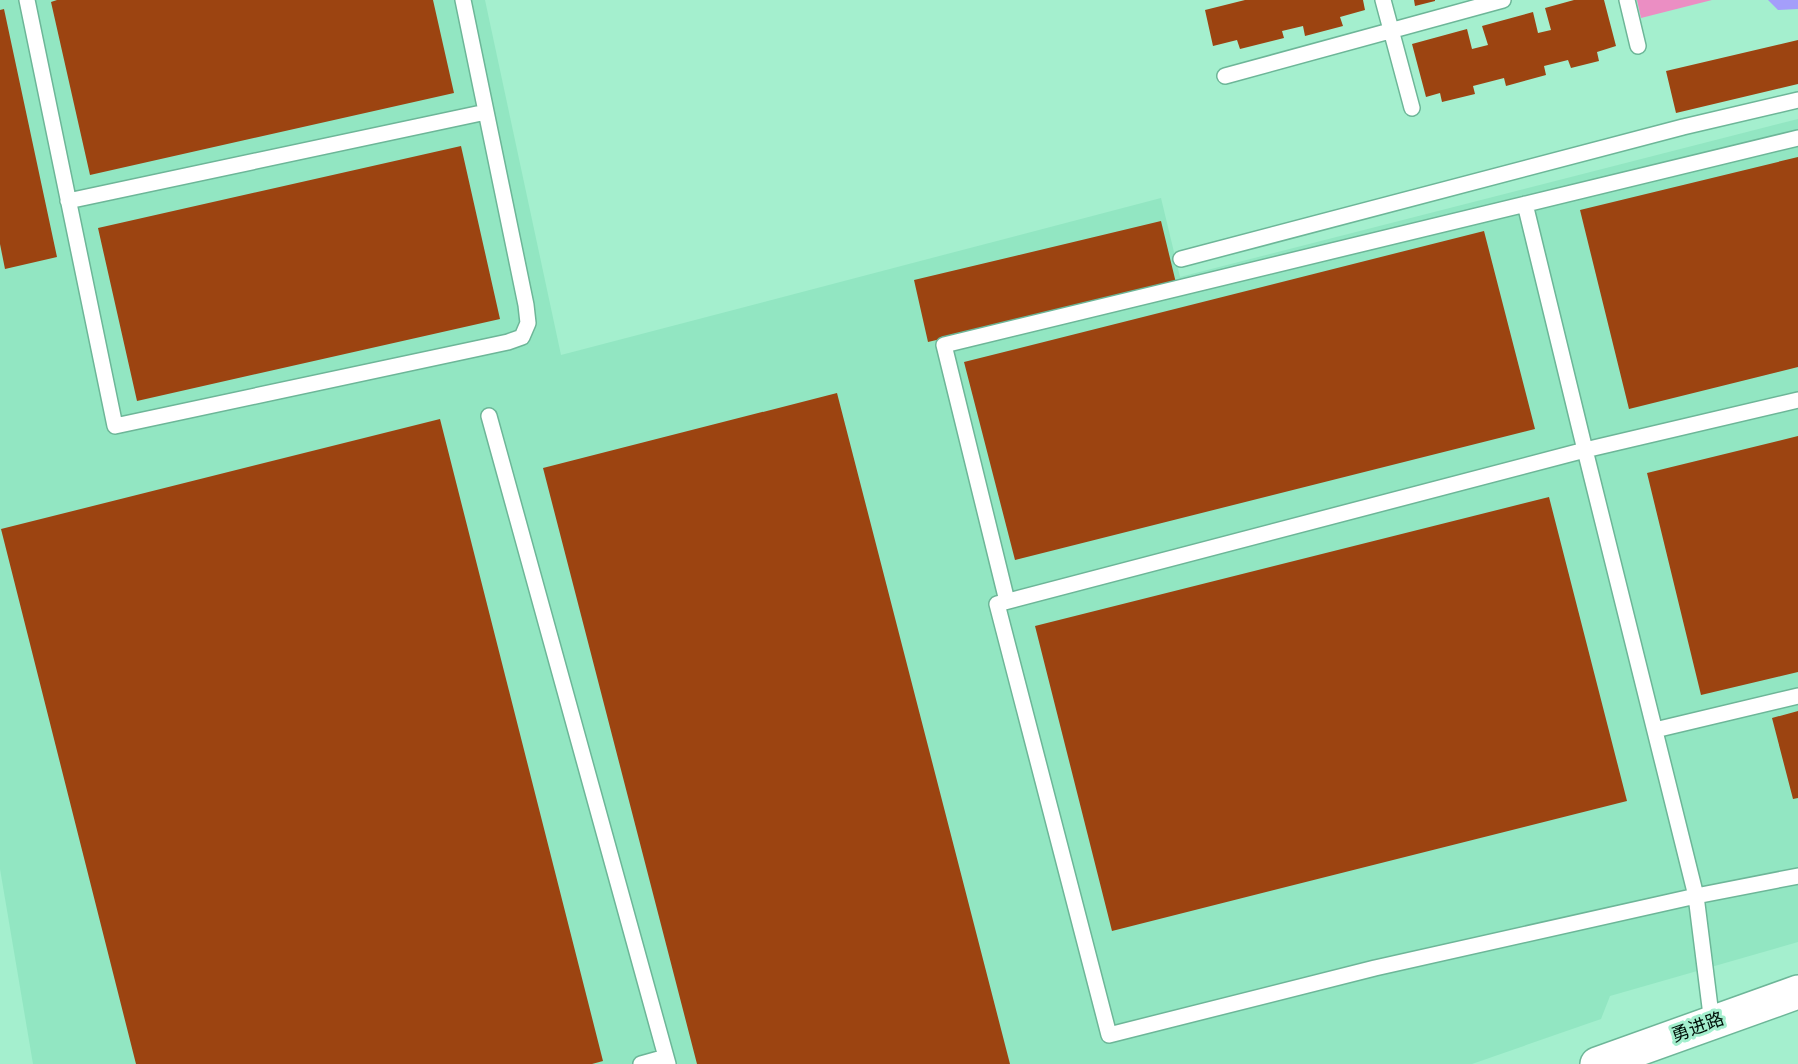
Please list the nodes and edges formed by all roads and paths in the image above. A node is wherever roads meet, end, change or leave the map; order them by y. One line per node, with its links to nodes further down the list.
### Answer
1 (27, 0): 13 (lane)
2 (463, 0): 11 (lane)
3 (1383, 0): 6 (lane)
4 (1503, 0): 6 (lane)
5 (1627, 0): 7 (lane)
6 (1391, 30): 8 (lane); 10 (lane)
7 (1638, 46)
8 (1225, 76)
9 (1798, 100): 15 (lane)
10 (1412, 108)
11 (486, 112): 13 (lane); 13 (lane)
12 (1798, 138): 14 (lane)
13 (68, 201)
14 (1525, 204): 18 (lane); 19 (lane)
15 (1181, 259)
16 (1798, 400): 18 (lane)
17 (489, 416): 26 (lane)
18 (1585, 450): 19 (lane); 21 (lane)
19 (1007, 601): 23 (lane)
20 (1798, 696): 21 (lane)
21 (1655, 730): 23 (lane)
22 (1798, 876): 23 (lane)
23 (1696, 896): 25 (lane)
24 (1798, 992): 25 (street, 勇进路)
25 (1712, 1023): 28 (street, 勇进路)
26 (667, 1060): 27 (lane)
27 (641, 1064)
28 (1597, 1064)

